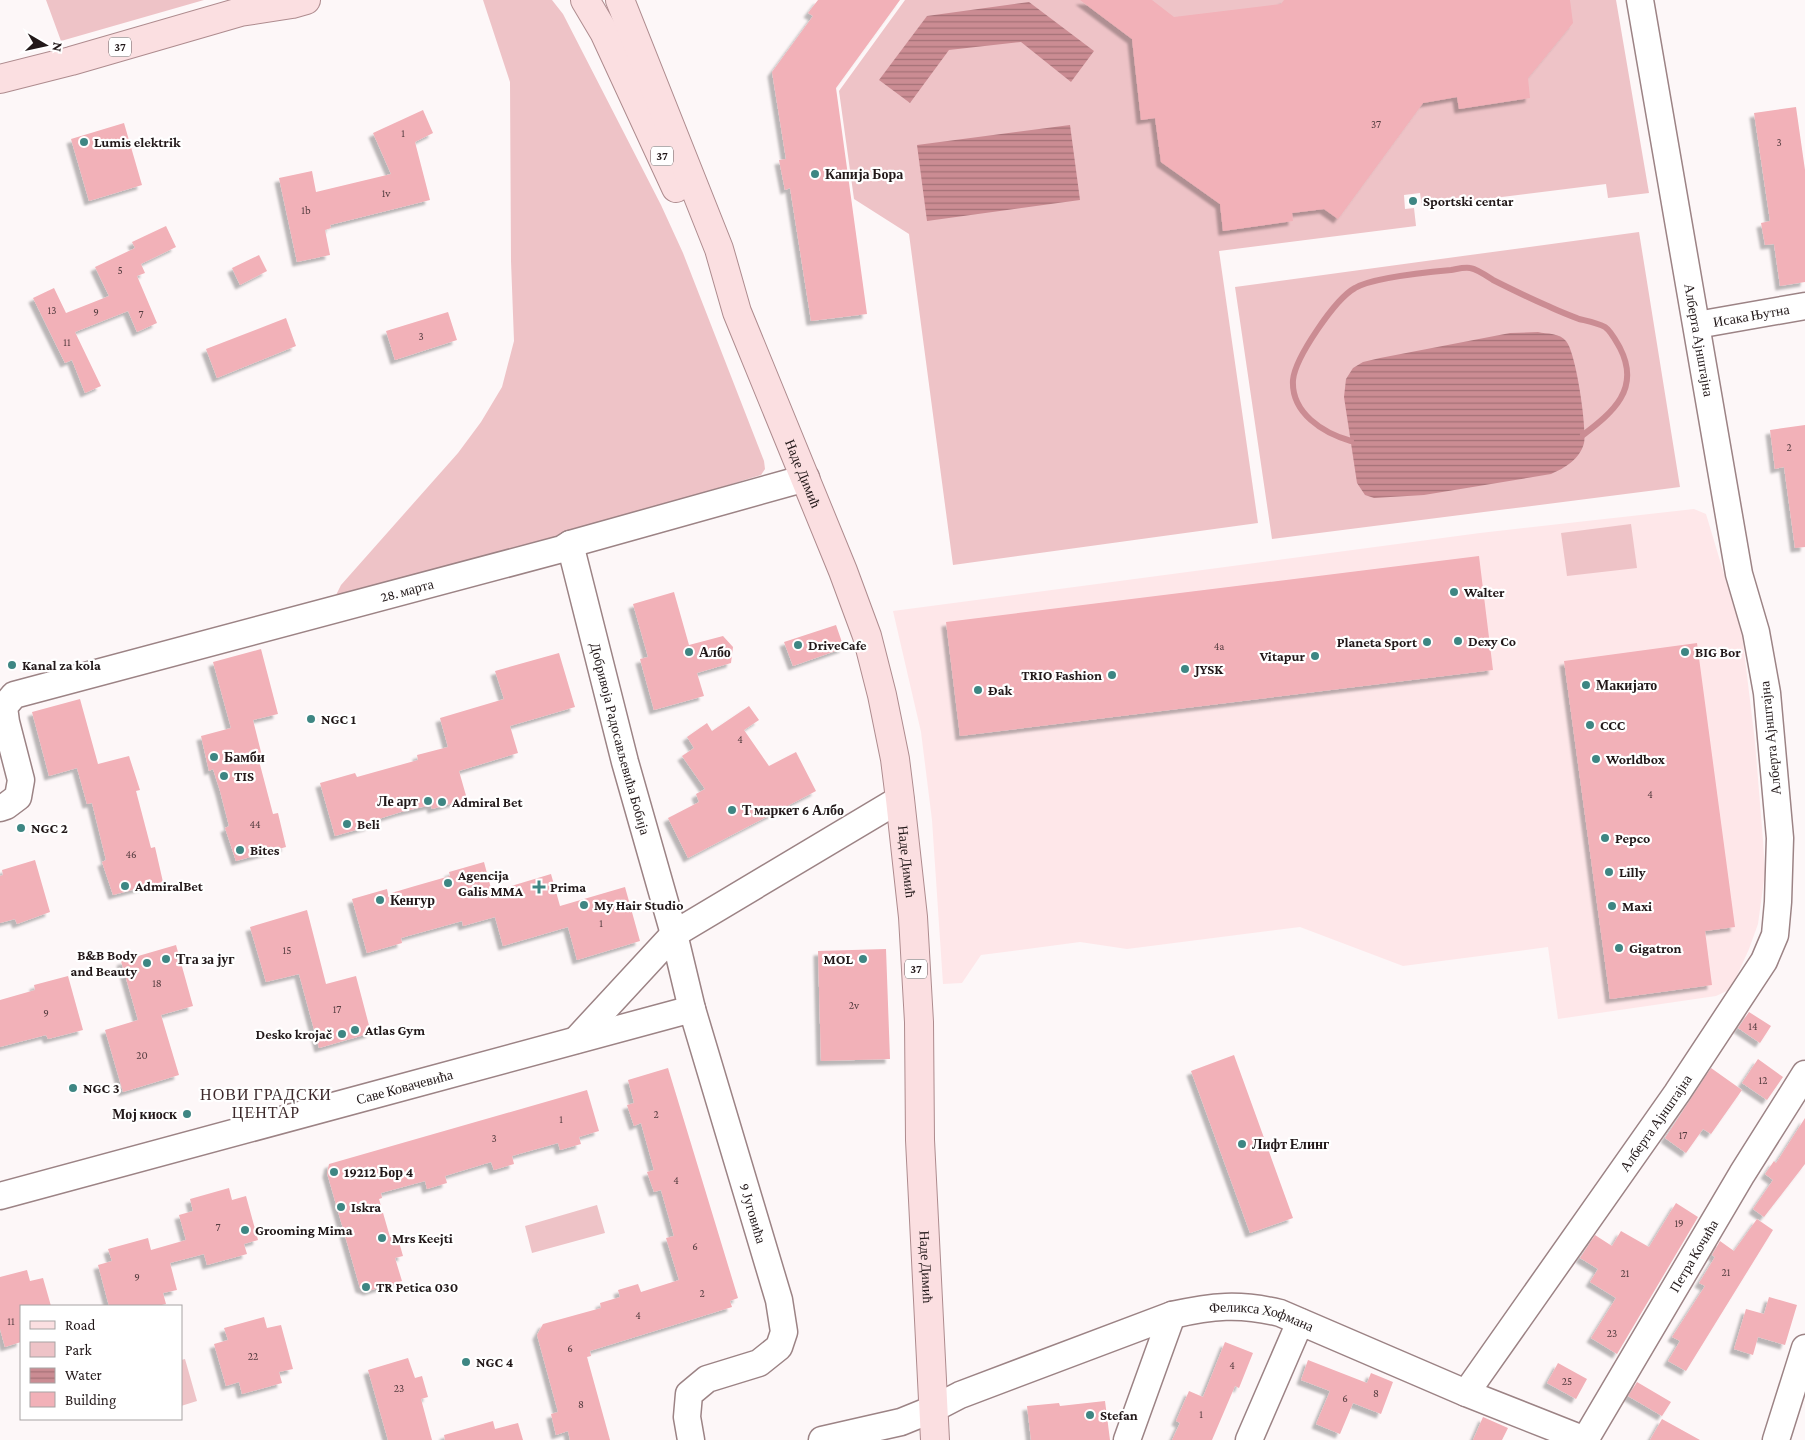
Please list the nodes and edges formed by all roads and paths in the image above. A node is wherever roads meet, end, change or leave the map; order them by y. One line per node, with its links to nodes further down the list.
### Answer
1 (306, 0): 5 (main road, 37)
2 (585, 0): 8 (main road, 37)
3 (620, 0): 8 (main road, 37)
4 (1640, 0): 9 (street, Алберта Ајнштајна)
5 (251, 6): 6 (main road, 37)
6 (0, 79)
7 (1805, 306): 9 (street, Исака Њутна)
8 (737, 312): 10 (main road, Наде Димић / 37)
9 (1697, 325): 23 (street, Алберта Ајнштајна)
10 (806, 478): 11 (street, 28. марта); 13 (main road, Наде Димић / 37)
11 (570, 544): 12 (street, 28. марта); 15 (street, Добривоја Радосављевића Бобија)
12 (5, 701): 14 (street, 28. марта)
13 (900, 799): 15 (street); 24 (main road, Наде Димић / 37)
14 (0, 808)
15 (674, 934): 16 (street, 9 Југовића); 17 (street)
16 (692, 1009): 17 (street, Саве Ковачевића); 25 (street, 9 Југовића)
17 (576, 1040): 19 (street, Саве Ковачевића)
18 (1805, 1074): 30 (street, Петра Кочића)
19 (0, 1196)
20 (1172, 1315): 21 (street, Феликса Хофмана); 24 (street, Феликса Хофмана); 28 (street)
21 (1300, 1322): 23 (street, Феликса Хофмана); 29 (street)
22 (1805, 1348): 31 (street)
23 (1466, 1393): 30 (street, Феликса Хофмана)
24 (933, 1409): 26 (street, Феликса Хофмана); 27 (main road, Наде Димић / 37)
25 (691, 1440)
26 (822, 1440)
27 (935, 1440)
28 (1126, 1440)
29 (1249, 1440)
30 (1585, 1440)
31 (1776, 1440)

